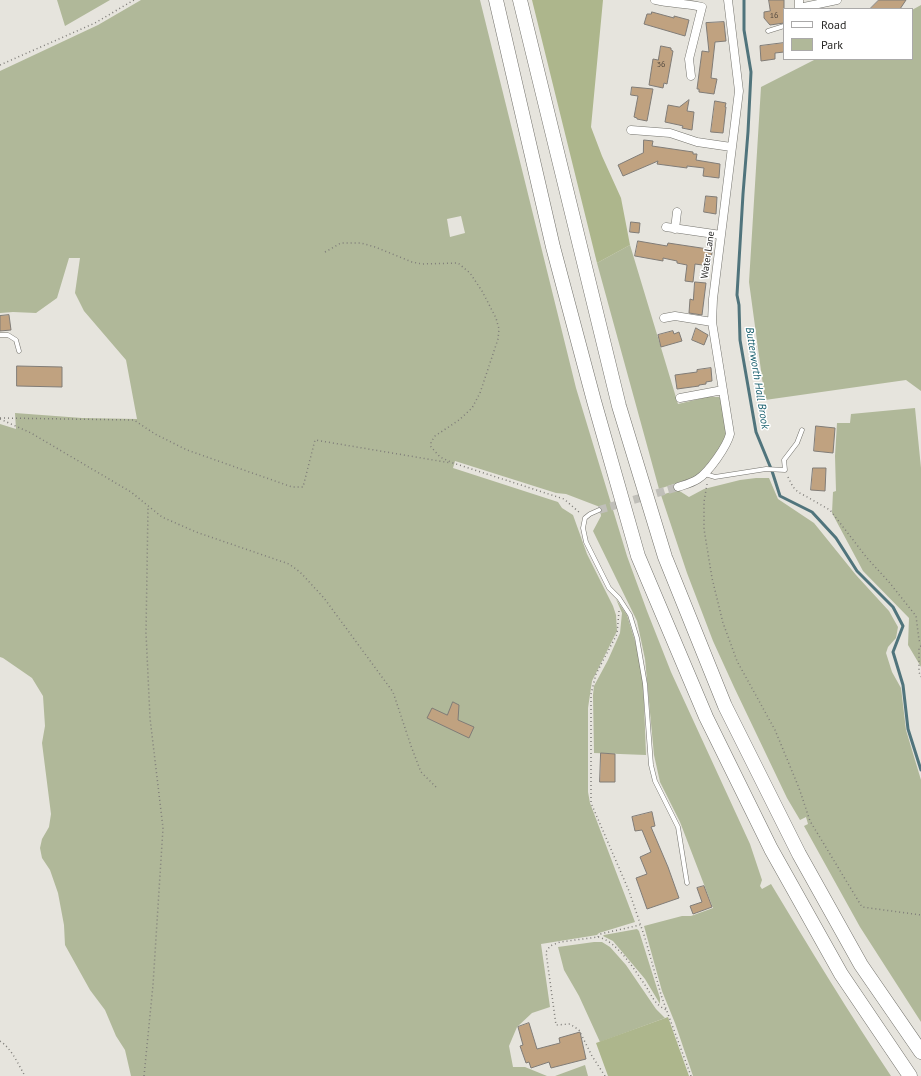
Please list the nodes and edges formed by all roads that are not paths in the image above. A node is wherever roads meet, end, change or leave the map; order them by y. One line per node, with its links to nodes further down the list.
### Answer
1 (496, 0): 28 (highway)
2 (520, 0): 27 (highway)
3 (654, 0): 9 (street)
4 (728, 0): 11 (street, Water Lane)
5 (836, 0): 6 (street)
6 (803, 8)
7 (783, 26): 8 (lane)
8 (768, 31)
9 (691, 76)
10 (631, 130): 11 (street)
11 (731, 147): 15 (street, Water Lane)
12 (677, 212): 14 (street)
13 (666, 228): 14 (street)
14 (675, 229): 15 (street)
15 (721, 235): 17 (street, Water Lane)
16 (664, 318): 17 (street)
17 (712, 322): 20 (street, Water Lane)
18 (0, 335): 19 (lane)
19 (19, 351)
20 (723, 390): 21 (street); 23 (street, Water Lane)
21 (680, 398)
22 (802, 430): 23 (lane)
23 (707, 475): 24 (street, Water Lane)
24 (678, 488)
25 (599, 510): 26 (lane)
26 (687, 884)
27 (921, 1052)
28 (910, 1076)

